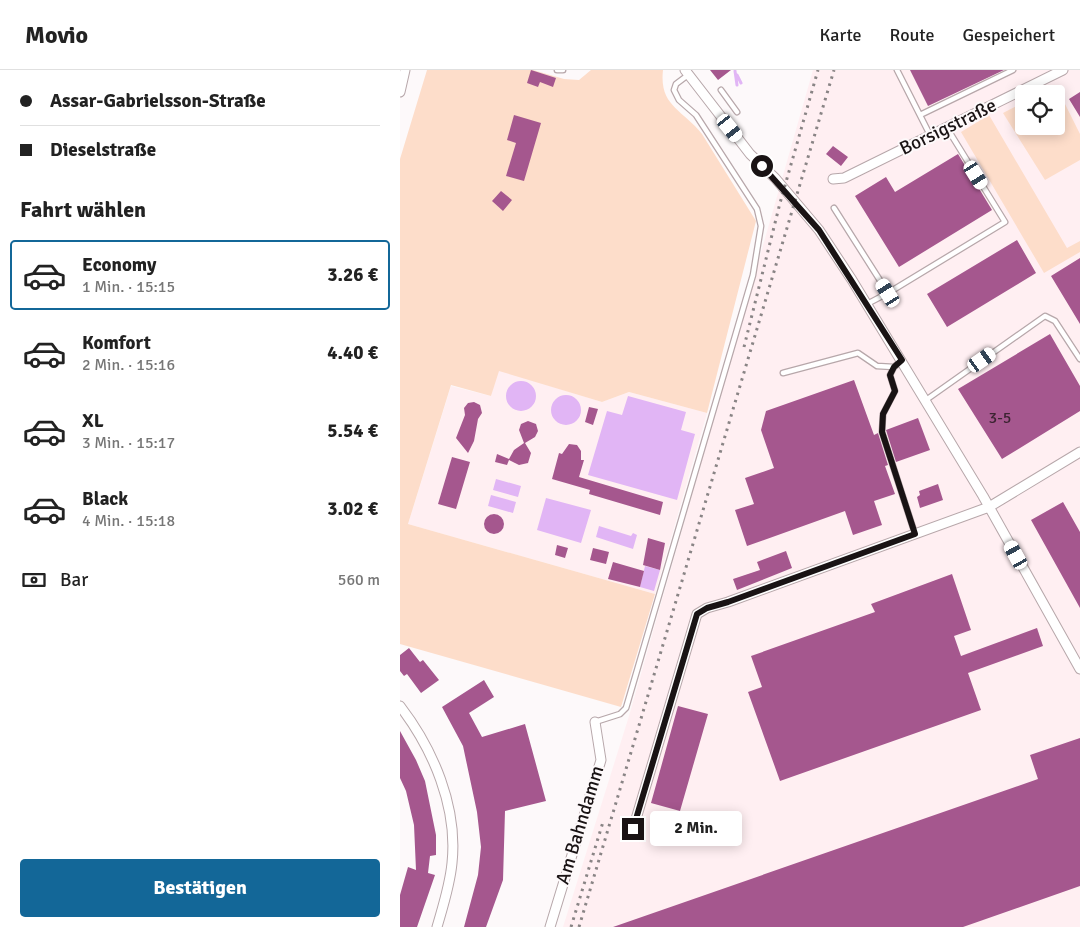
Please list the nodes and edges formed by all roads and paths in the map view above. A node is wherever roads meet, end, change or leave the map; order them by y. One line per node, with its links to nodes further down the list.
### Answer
1 (404, 70): 9 (street)
2 (558, 70): 3 (lane)
3 (563, 70)
4 (898, 70): 11 (lane)
5 (1013, 70): 11 (lane)
6 (1062, 70): 12 (street, Borsigstraße)
7 (686, 73): 17 (street); 28 (lane)
8 (721, 90): 10 (lane)
9 (400, 92)
10 (737, 112)
11 (920, 115): 13 (lane)
12 (947, 128): 13 (street, Borsigstraße); 16 (lane)
13 (931, 136): 14 (street, Borsigstraße)
14 (833, 179)
15 (834, 208): 16 (lane)
16 (888, 293): 17 (lane)
17 (867, 304): 19 (street)
18 (1080, 359): 22 (lane)
19 (902, 360): 20 (lane); 22 (street)
20 (894, 367): 21 (lane); 25 (lane)
21 (783, 373)
22 (926, 400): 24 (street)
23 (1080, 452): 24 (street)
24 (989, 507): 25 (street); 26 (street)
25 (915, 534): 29 (street)
26 (1080, 669)
27 (402, 711): 30 (street)
28 (596, 722): 31 (street, Am Bahndamm)
29 (633, 829)
30 (438, 927)
31 (550, 927)

